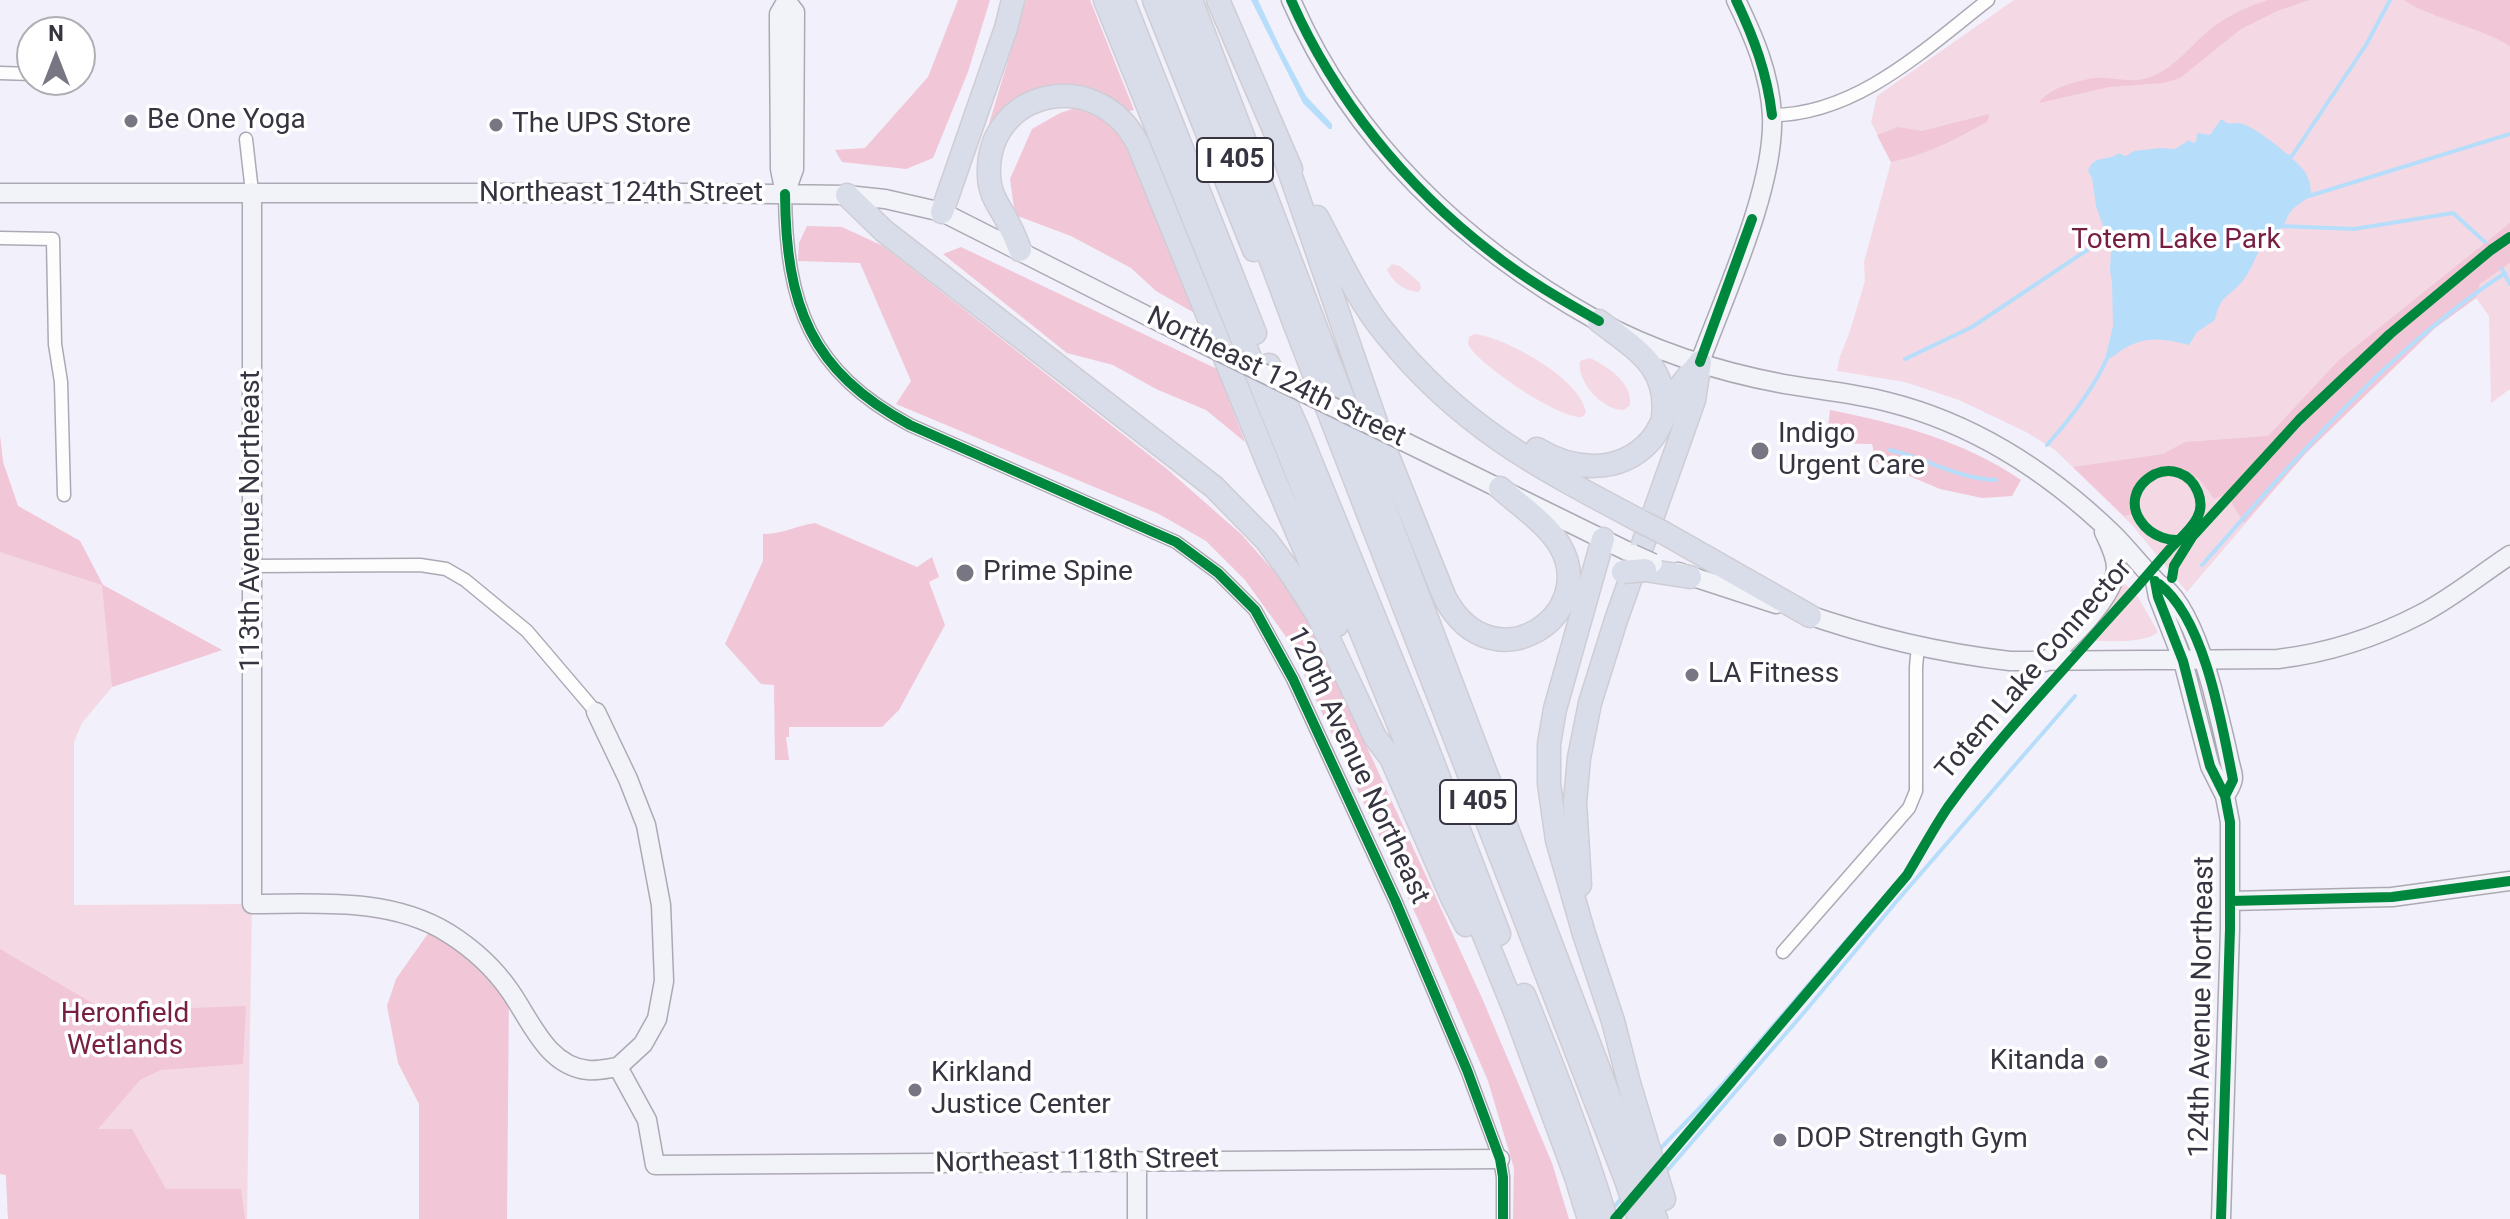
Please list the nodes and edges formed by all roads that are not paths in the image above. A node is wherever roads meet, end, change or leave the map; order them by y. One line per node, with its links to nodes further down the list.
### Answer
1 (1013, 0): 20 (highway)
2 (1105, 0): 51 (highway, I 405)
3 (1123, 0): 24 (highway, I 405)
4 (1141, 0): 24 (highway)
5 (1154, 0): 25 (highway)
6 (1174, 0): 25 (highway, I 405)
7 (1191, 0): 53 (highway, I 405)
8 (1218, 0): 15 (highway)
9 (1291, 0): 26 (main road)
10 (1736, 0): 13 (main road)
11 (1988, 0): 13 (street)
12 (787, 1): 18 (main road)
13 (1772, 115): 27 (main road)
14 (246, 139): 16 (street, 113th Avenue Northeast)
15 (1284, 156): 23 (highway); 29 (highway)
16 (252, 192): 17 (main road, Northeast 124th Street); 18 (main road, Northeast 124th Street); 35 (main road, 113th Avenue Northeast)
17 (0, 193)
18 (785, 194): 19 (main road, Northeast 124th Street); 54 (street, 120th Avenue Northeast)
19 (847, 195): 20 (main road, Northeast 124th Street); 45 (highway)
20 (942, 212): 22 (main road, Northeast 124th Street)
21 (0, 238): 30 (street)
22 (1020, 250): 29 (main road, Northeast 124th Street, bridge); 45 (highway)
23 (1348, 274): 28 (highway); 39 (highway, bridge)
24 (1238, 290): 56 (highway, I 405)
25 (1293, 320): 53 (highway, I 405)
26 (1599, 321): 27 (main road); 28 (highway)
27 (1700, 362): 28 (highway); 31 (main road); 49 (highway)
28 (1660, 428)
29 (1500, 488): 32 (main road, Northeast 124th Street)
30 (64, 495)
31 (2100, 522): 37 (main road); 43 (main road)
32 (1603, 539): 34 (main road, Northeast 124th Street); 38 (highway)
33 (2510, 555): 41 (main road)
34 (1639, 565): 36 (highway); 38 (highway)
35 (251, 566): 44 (street); 52 (main road, 113th Avenue Northeast)
36 (1690, 577): 39 (main road)
37 (2155, 581): 41 (main road, 124th Avenue Northeast); 42 (main road, 124th Avenue Northeast)
38 (1580, 616): 49 (highway)
39 (1810, 616): 40 (main road)
40 (1918, 646): 43 (main road); 50 (street)
41 (2204, 660): 42 (main road); 46 (main road, 124th Avenue Northeast)
42 (2183, 661): 43 (main road); 46 (main road, 124th Avenue Northeast)
43 (2045, 662)
44 (596, 712): 52 (main road)
45 (1391, 758): 51 (highway)
46 (2225, 796): 48 (main road, 124th Avenue Northeast)
47 (2510, 881): 48 (main road)
48 (2230, 901): 64 (main road, 124th Avenue Northeast)
49 (1584, 934): 53 (highway)
50 (1783, 952)
51 (1514, 1009): 56 (highway, I 405)
52 (618, 1067): 55 (main road, Northeast 118th Street)
53 (1626, 1132): 61 (highway, I 405); 62 (highway, I 405); 63 (highway)
54 (1500, 1159): 55 (main road, Northeast 118th Street); 58 (street, 120th Avenue Northeast)
55 (1137, 1161): 57 (main road)
56 (1583, 1170): 59 (highway, I 405); 60 (highway, I 405)
57 (1137, 1219)
58 (1503, 1219)
59 (1589, 1219)
60 (1606, 1219)
61 (1639, 1219)
62 (1656, 1219)
63 (1671, 1219)
64 (2221, 1219)

